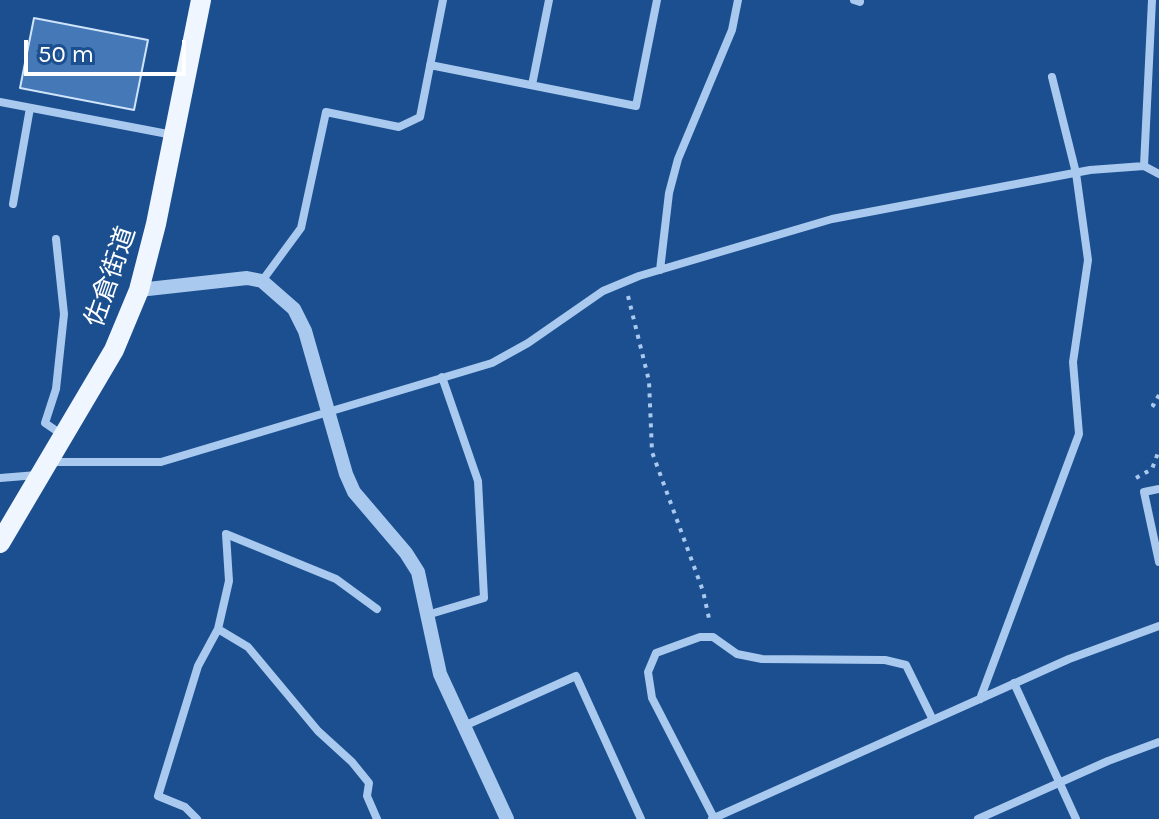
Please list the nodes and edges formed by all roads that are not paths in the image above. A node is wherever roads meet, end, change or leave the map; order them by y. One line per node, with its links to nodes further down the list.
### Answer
1 (201, 0): 12 (main road, 佐倉街道)
2 (443, 0): 7 (street)
3 (549, 0): 9 (street)
4 (657, 0): 9 (street)
5 (738, 0): 18 (street)
6 (1152, 0): 13 (street)
7 (430, 65): 9 (street); 19 (street)
8 (1052, 77): 14 (street)
9 (532, 85)
10 (0, 102): 11 (street)
11 (30, 108): 12 (street); 16 (street)
12 (174, 135): 20 (main road, 佐倉街道)
13 (1144, 166): 14 (street); 15 (street)
14 (1076, 173): 18 (street); 34 (street)
15 (1159, 174)
16 (13, 204)
17 (56, 239): 23 (street)
18 (660, 270): 21 (street)
19 (262, 281): 20 (street); 22 (street)
20 (139, 290): 23 (main road, 佐倉街道)
21 (442, 377): 22 (street); 30 (street)
22 (327, 412): 24 (street); 30 (street)
23 (64, 437): 24 (main road, 佐倉街道)
24 (46, 468): 25 (street); 27 (main road, 佐倉街道)
25 (0, 478)
26 (1159, 489): 28 (street)
27 (0, 543)
28 (1159, 562)
29 (377, 609): 32 (street)
30 (427, 615): 36 (street)
31 (1159, 626): 33 (street)
32 (218, 629): 40 (street); 41 (street)
33 (1014, 683): 34 (street); 38 (street)
34 (980, 699): 35 (street)
35 (933, 720): 39 (street); 39 (street)
36 (464, 726): 42 (street); 43 (street)
37 (1159, 742): 38 (street)
38 (1059, 783): 44 (street); 45 (street)
39 (713, 818)
40 (197, 819)
41 (377, 819)
42 (507, 819)
43 (641, 819)
44 (978, 819)
45 (1076, 819)

